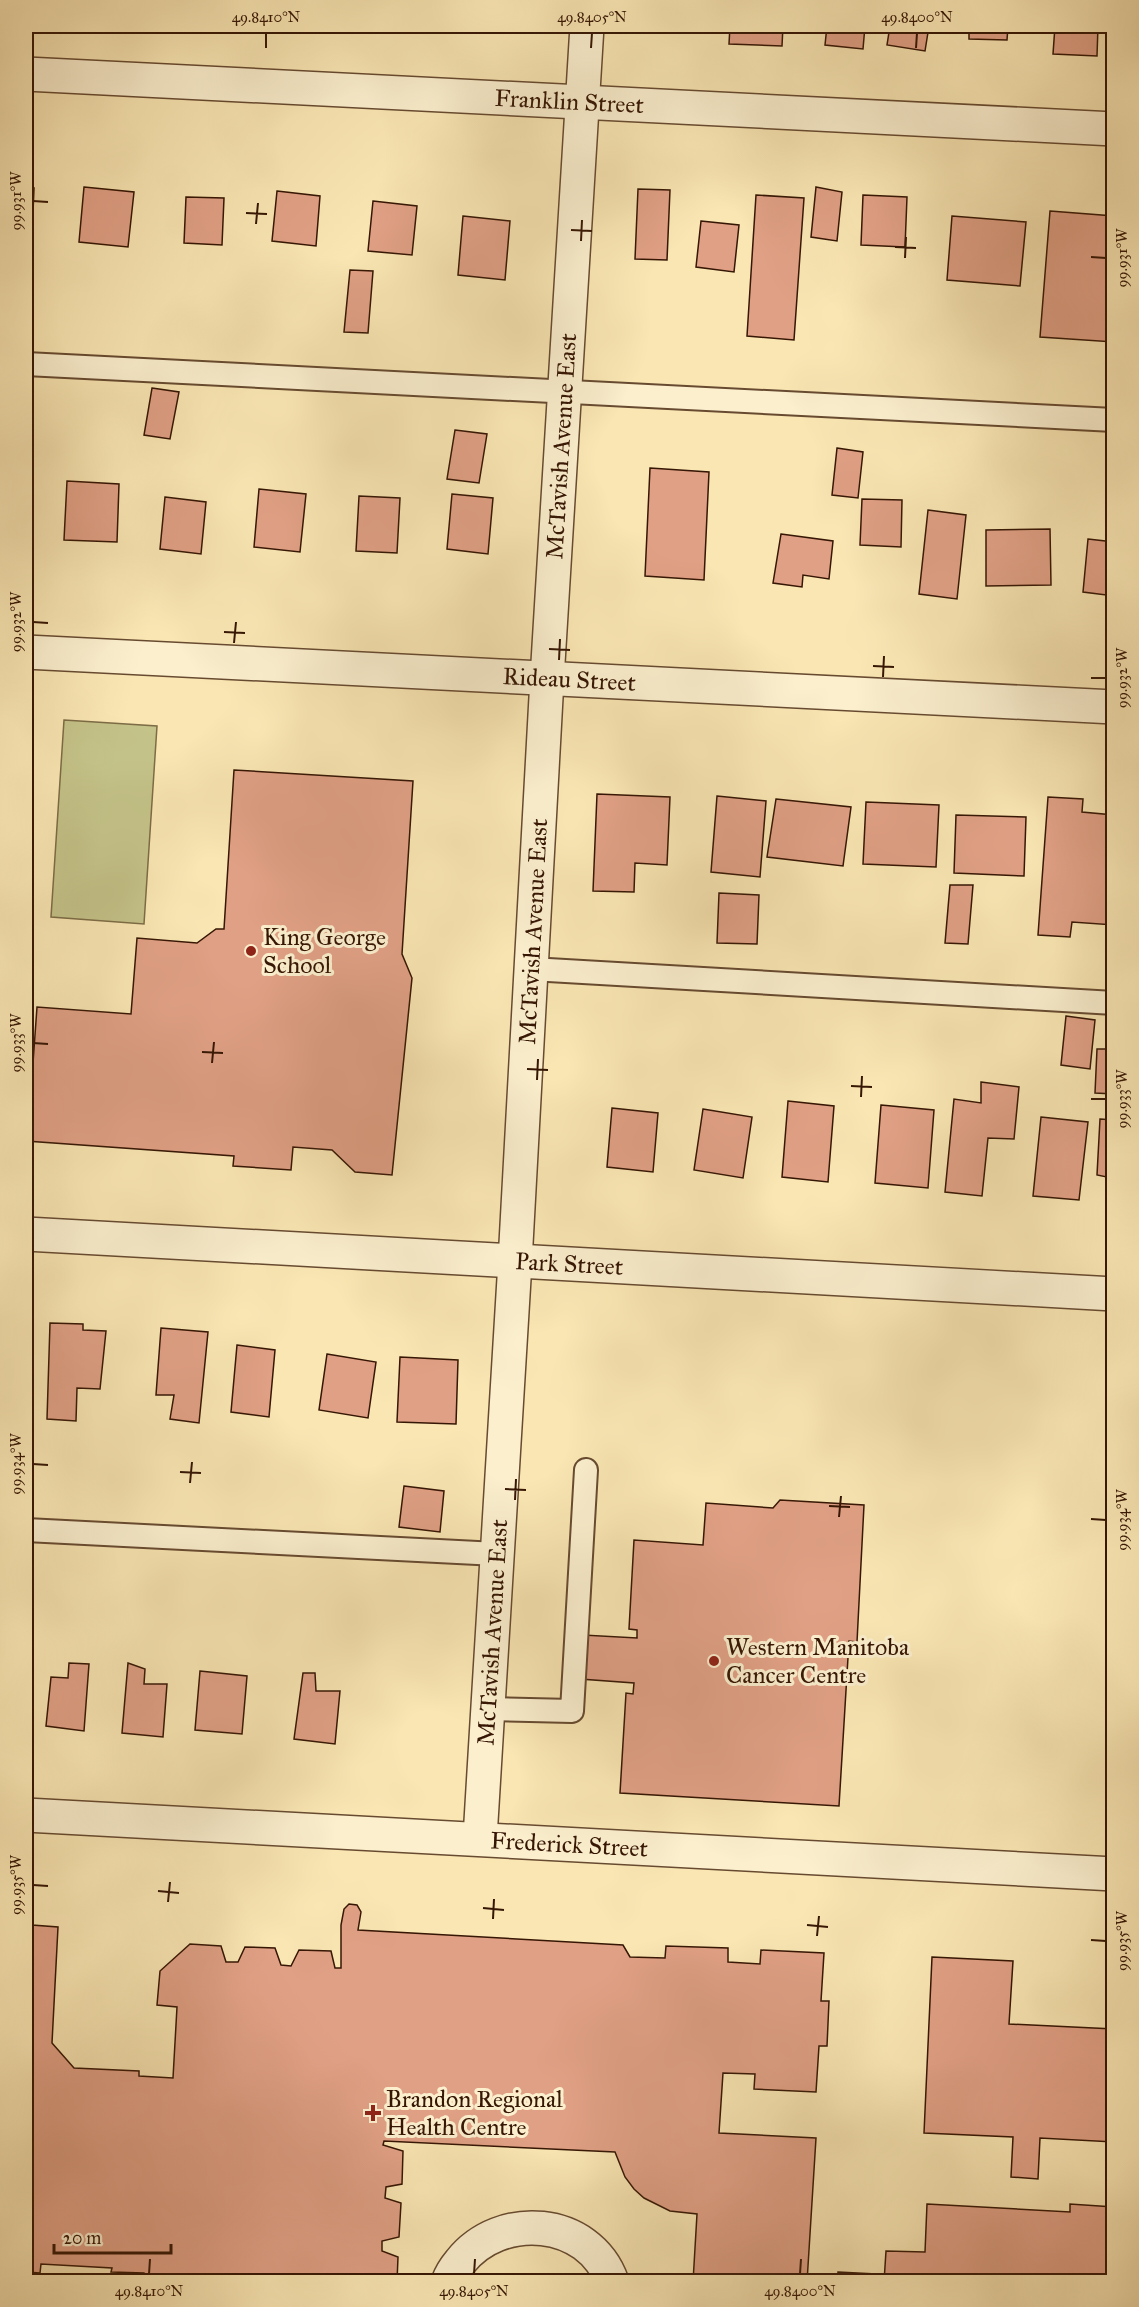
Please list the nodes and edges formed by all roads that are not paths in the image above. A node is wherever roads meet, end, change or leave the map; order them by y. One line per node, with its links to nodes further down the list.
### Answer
1 (587, 26): 3 (street, McTavish Avenue East)
2 (26, 74): 3 (street, Franklin Street)
3 (584, 103): 4 (street, Franklin Street); 6 (street, McTavish Avenue East)
4 (1113, 129)
5 (26, 363): 6 (lane)
6 (565, 391): 7 (lane); 9 (street, McTavish Avenue East)
7 (1113, 420)
8 (26, 652): 9 (street, Rideau Street)
9 (547, 679): 10 (street, Rideau Street); 11 (street, McTavish Avenue East)
10 (1113, 707)
11 (531, 969): 12 (lane); 14 (street, McTavish Avenue East)
12 (1113, 1003)
13 (26, 1234): 14 (street, Park Street)
14 (515, 1262): 15 (street, Park Street); 18 (street, McTavish Avenue East)
15 (1113, 1294)
16 (586, 1470): 19 (lane)
17 (26, 1530): 18 (lane)
18 (497, 1554): 19 (street, McTavish Avenue East)
19 (487, 1709): 21 (street, McTavish Avenue East)
20 (26, 1815): 21 (street, Frederick Street)
21 (480, 1838): 22 (street, Frederick Street)
22 (1113, 1874)
23 (448, 2282): 24 (street)
24 (612, 2282)

